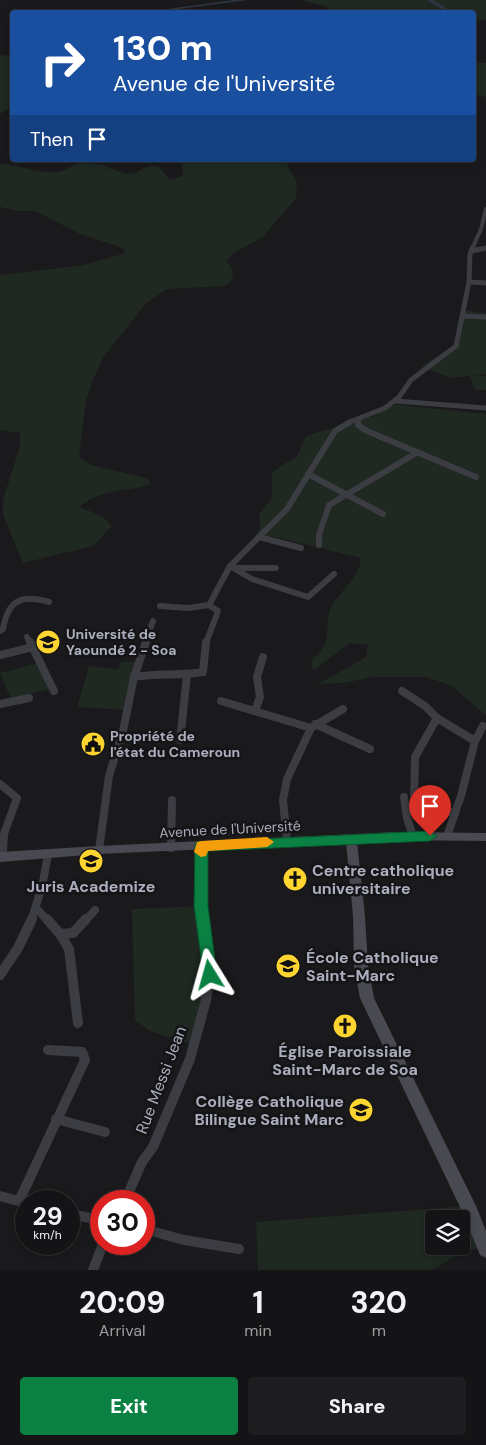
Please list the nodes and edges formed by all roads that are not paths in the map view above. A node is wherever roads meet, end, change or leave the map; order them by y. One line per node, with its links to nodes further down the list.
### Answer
1 (486, 209): 2 (street)
2 (484, 229): 4 (street)
3 (486, 248): 4 (street)
4 (471, 251): 5 (street)
5 (470, 282): 6 (street); 7 (street)
6 (486, 283)
7 (463, 316): 8 (street); 9 (street)
8 (486, 317)
9 (395, 401): 10 (street); 11 (street)
10 (486, 408)
11 (358, 420): 12 (street); 13 (street)
12 (418, 452): 14 (street); 15 (street)
13 (308, 474): 15 (street); 17 (street)
14 (476, 477)
15 (349, 494): 16 (street); 18 (street)
16 (383, 514)
17 (259, 537): 19 (street); 20 (street)
18 (319, 545)
19 (301, 548)
20 (232, 567): 21 (street); 22 (street); 24 (street)
21 (276, 568)
22 (334, 574)
23 (49, 602): 27 (street)
24 (209, 605): 25 (street); 32 (street)
25 (160, 606)
26 (152, 621): 33 (street)
27 (0, 631)
28 (27, 637): 29 (street)
29 (33, 647): 30 (street); 34 (street)
30 (0, 655)
31 (263, 657): 40 (street)
32 (187, 675): 33 (street); 44 (street)
33 (134, 678): 58 (street)
34 (54, 691)
35 (402, 691): 41 (street)
36 (29, 698): 38 (street)
37 (221, 700): 40 (street)
38 (0, 704)
39 (343, 708): 42 (street)
40 (255, 711): 42 (street)
41 (437, 718): 45 (street); 50 (street)
42 (313, 726): 46 (street); 55 (street)
43 (483, 726): 45 (street)
44 (180, 740)
45 (475, 741): 50 (street)
46 (370, 749)
47 (0, 784): 60 (street)
48 (404, 797): 51 (street)
49 (172, 800): 57 (street)
50 (455, 813): 52 (street)
51 (413, 836): 52 (main road, Avenue de l'Université); 54 (main road, Avenue de l'Université)
52 (447, 836): 53 (main road, Avenue de l'Université)
53 (486, 837)
54 (351, 838): 55 (main road, Avenue de l'Université); 76 (main road)
55 (287, 841): 56 (main road, Avenue de l'Université)
56 (201, 846): 57 (main road, Avenue de l'Université); 71 (street, Rue Messi Jean)
57 (171, 848): 58 (main road, Avenue de l'Université)
58 (99, 850): 59 (main road, Avenue de l'Université)
59 (65, 852): 60 (main road); 61 (main road)
60 (1, 853): 61 (main road)
61 (48, 855): 62 (street)
62 (37, 909): 64 (street); 65 (street)
63 (95, 910): 64 (street)
64 (60, 934): 66 (street)
65 (0, 974)
66 (78, 1022)
67 (48, 1050): 68 (street)
68 (56, 1119): 69 (street); 70 (street)
69 (105, 1132)
70 (28, 1190)
71 (130, 1190)
72 (0, 1196): 73 (street)
73 (15, 1200)
74 (155, 1232): 75 (street)
75 (239, 1249)
76 (486, 1250)
77 (98, 1255): 78 (street)
78 (93, 1270)

